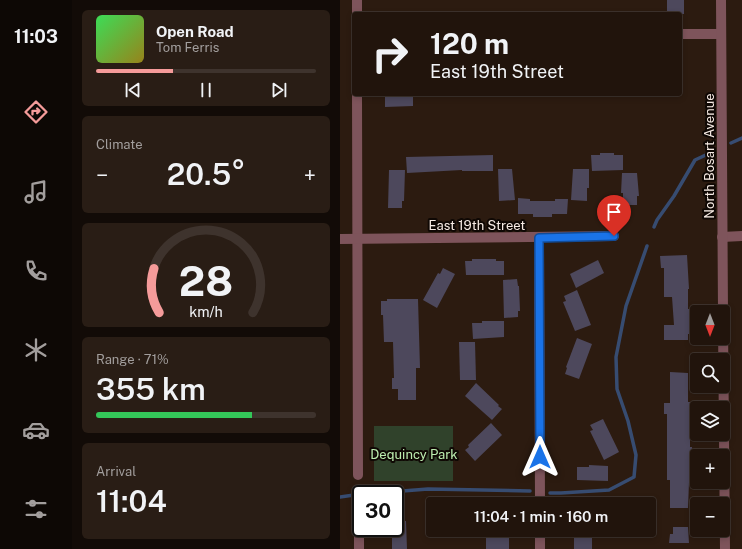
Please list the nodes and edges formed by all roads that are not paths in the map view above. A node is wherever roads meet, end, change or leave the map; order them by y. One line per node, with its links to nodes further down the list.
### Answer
1 (357, 0): 3 (street)
2 (721, 0): 5 (street, North Bosart Avenue)
3 (357, 12)
4 (682, 34): 5 (street)
5 (721, 34): 8 (street, North Bosart Avenue)
6 (358, 96): 12 (street)
7 (614, 236): 10 (street, East 19th Street)
8 (722, 236): 9 (street); 13 (street, North Bosart Avenue)
9 (742, 236)
10 (539, 238): 12 (street, East 19th Street); 16 (street)
11 (340, 239): 12 (street, East 19th Street)
12 (358, 239): 15 (street)
13 (723, 305)
14 (723, 345): 21 (street)
15 (358, 475)
16 (540, 497)
17 (359, 537): 19 (street)
18 (540, 537): 20 (street)
19 (359, 549)
20 (540, 549)
21 (724, 549)

